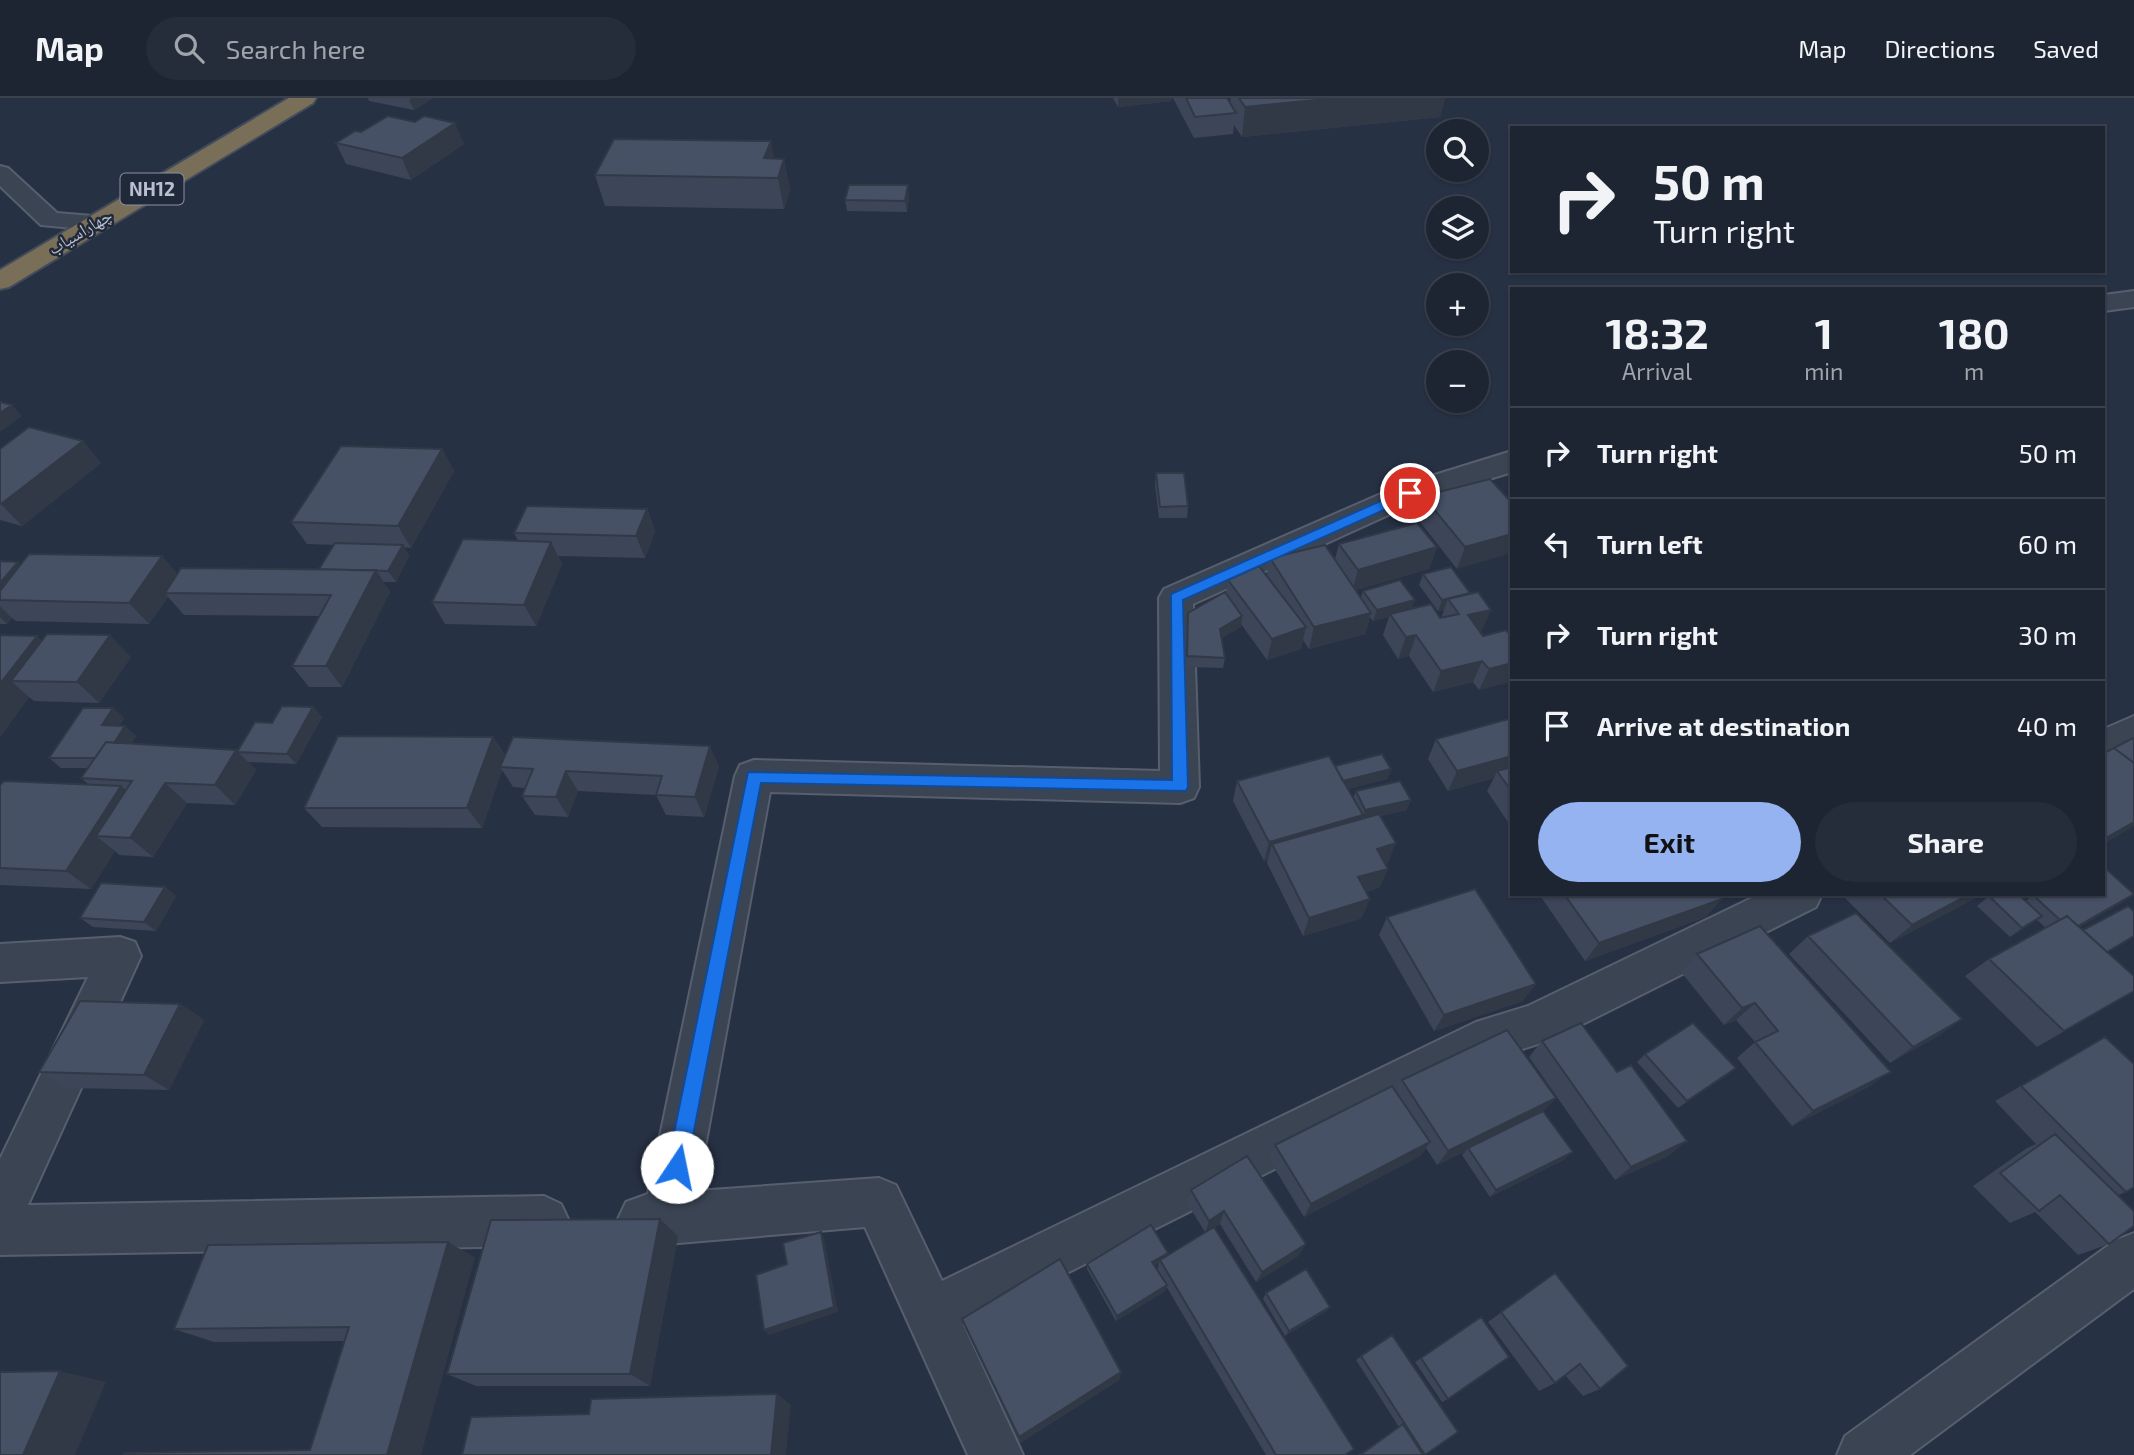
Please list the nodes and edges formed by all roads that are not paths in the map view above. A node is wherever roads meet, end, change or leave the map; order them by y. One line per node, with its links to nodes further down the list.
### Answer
1 (305, 98): 3 (highway, چهاراسیاب / NH12)
2 (0, 173): 3 (street)
3 (95, 222): 4 (highway, چهاراسیاب / NH12)
4 (0, 281)
5 (2134, 299): 6 (street)
6 (2105, 303)
7 (1510, 462): 13 (street)
8 (2134, 731): 9 (street)
9 (2105, 746)
10 (1797, 896): 16 (street)
11 (0, 963): 12 (street)
12 (0, 1212)
13 (667, 1219): 14 (street); 16 (street)
14 (0, 1230)
15 (2134, 1258): 18 (street)
16 (930, 1314): 17 (street)
17 (996, 1455)
18 (1864, 1455)

